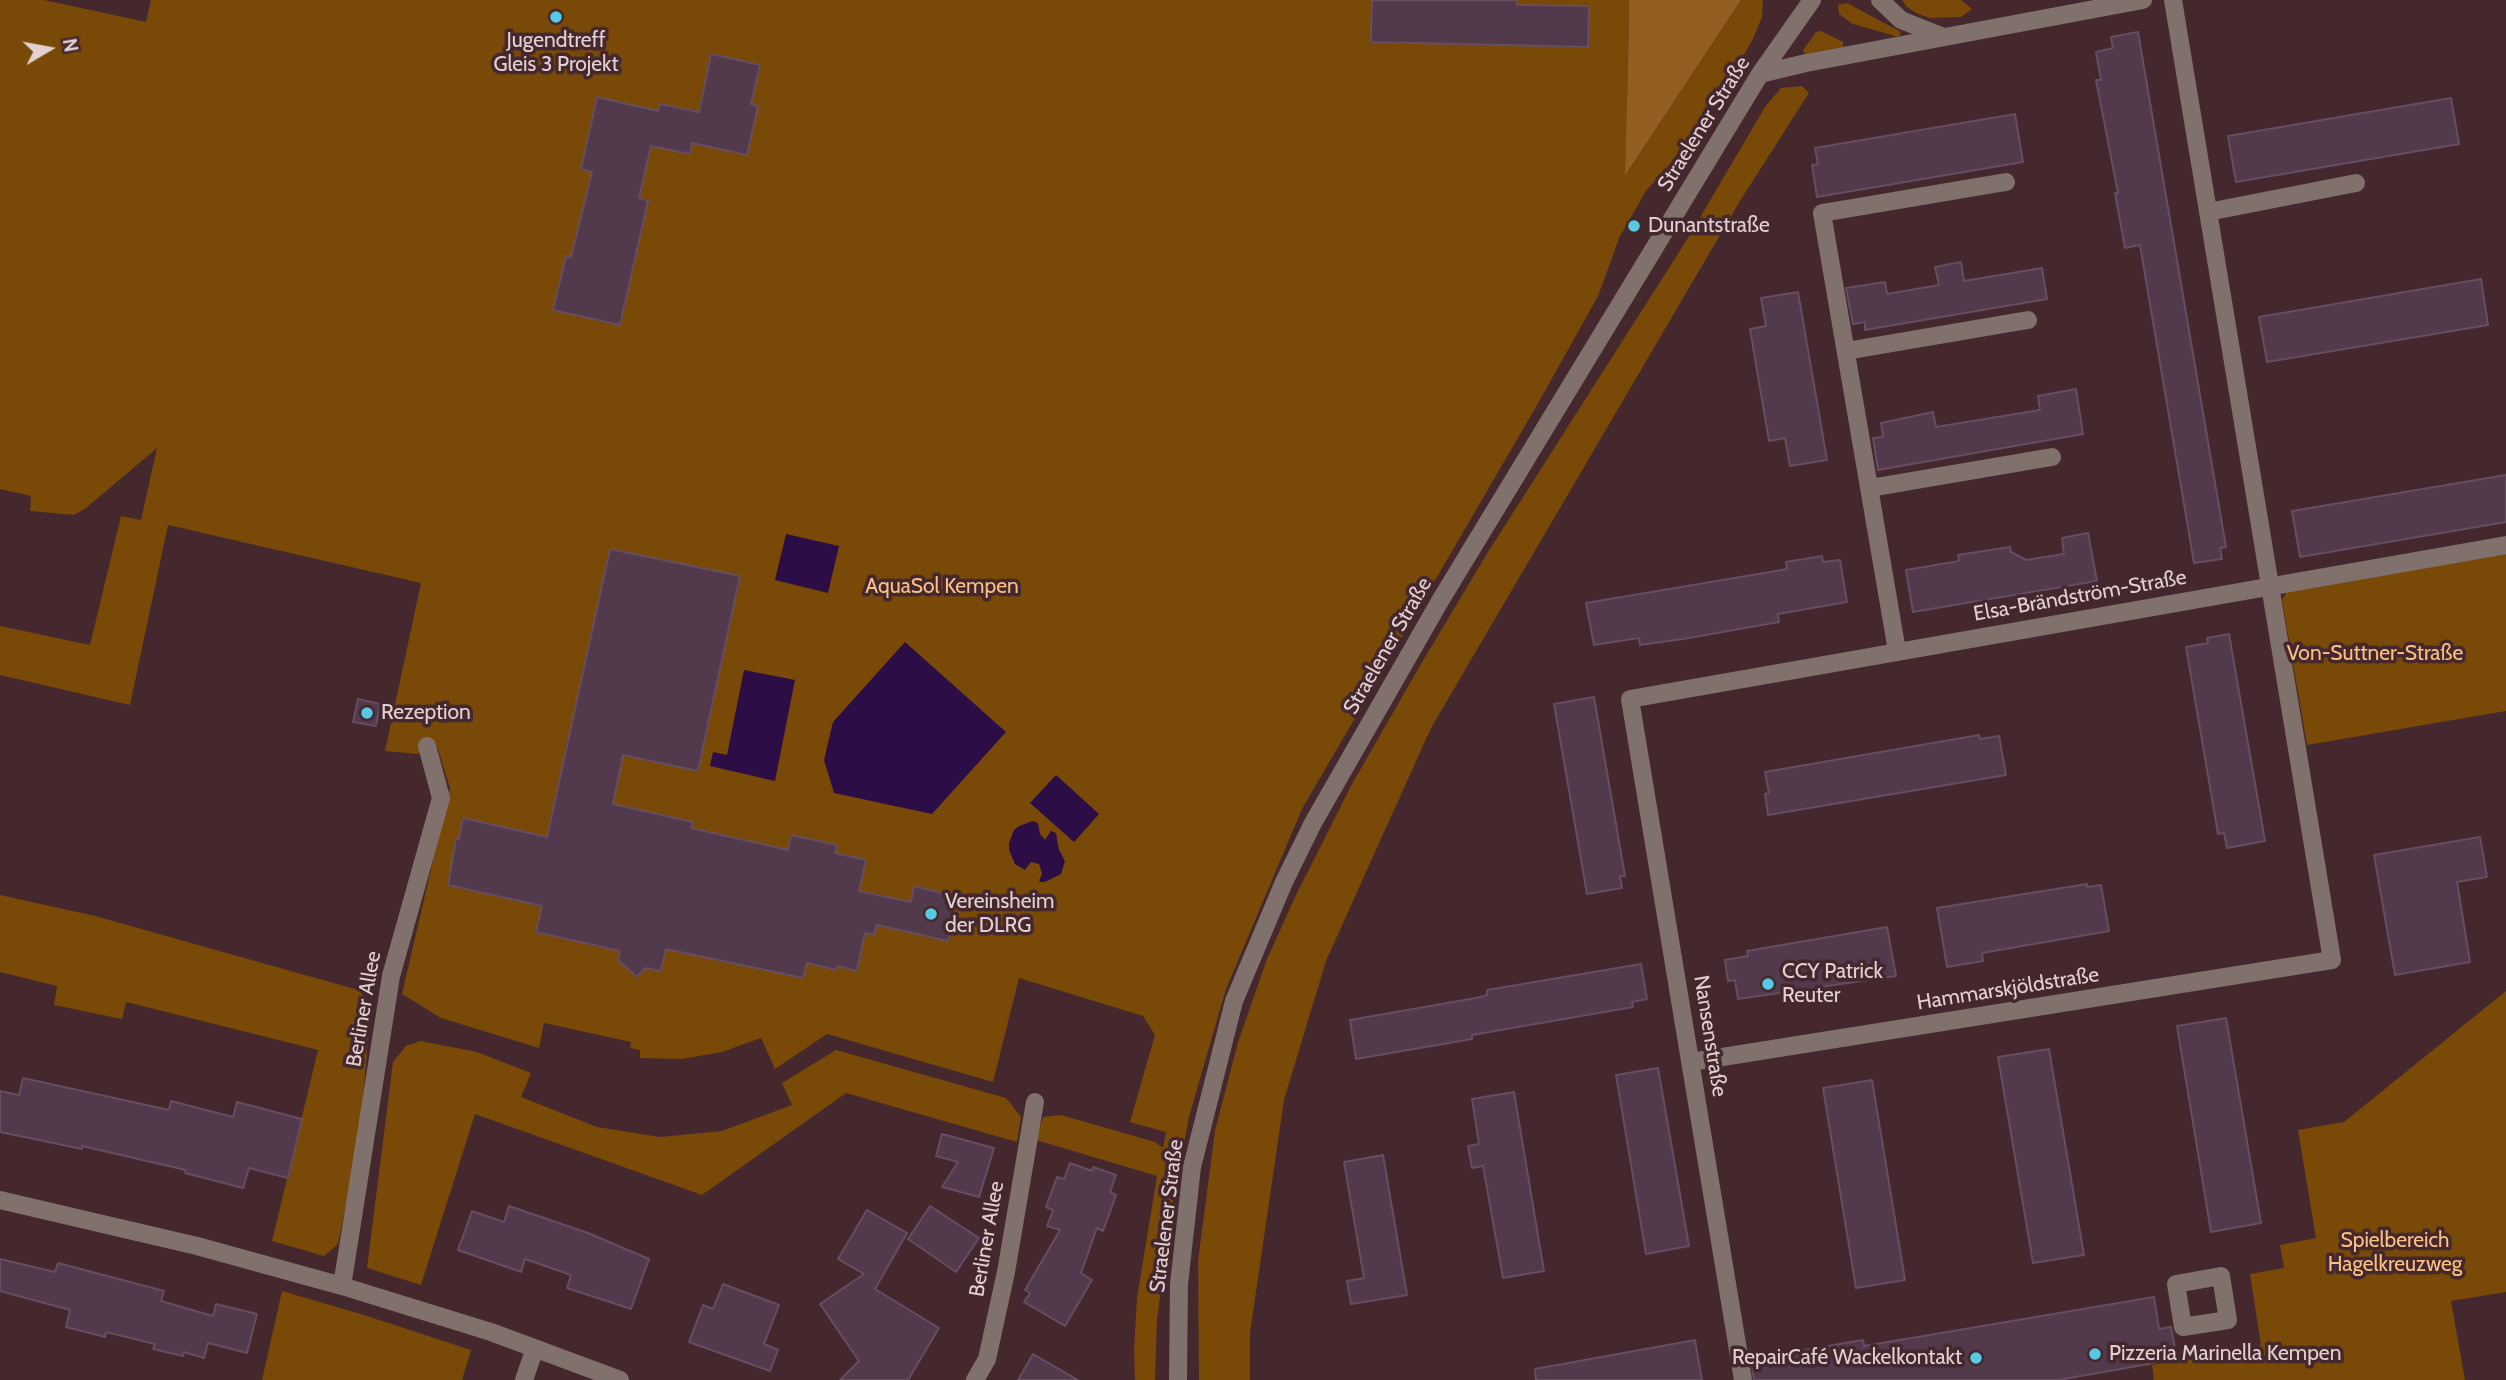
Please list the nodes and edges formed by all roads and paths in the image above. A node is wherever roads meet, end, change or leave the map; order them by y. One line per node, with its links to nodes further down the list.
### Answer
1 (1812, 0): 6 (street, Straelener Straße)
2 (1880, 0): 5 (street)
3 (2143, 0): 5 (street)
4 (2173, 0): 9 (street)
5 (1944, 37): 6 (street)
6 (1760, 74): 27 (street, Straelener Straße)
7 (2006, 182): 11 (street)
8 (2356, 183): 9 (street)
9 (2208, 212): 15 (street)
10 (2028, 320): 11 (street)
11 (1846, 351): 13 (street)
12 (2052, 457): 13 (street)
13 (1870, 488): 16 (street)
14 (2506, 545): 15 (street)
15 (2270, 586): 16 (street, Elsa-Brändström-Straße); 19 (street, Hammarskjöldstraße)
16 (1897, 651): 17 (street, Elsa-Brändström-Straße)
17 (1630, 699): 19 (street, Nansenstraße)
18 (427, 746): 22 (street, Berliner Allee)
19 (1691, 1062): 28 (street, Nansenstraße)
20 (1035, 1102): 26 (street, Berliner Allee)
21 (0, 1199): 22 (street)
22 (342, 1286): 23 (street)
23 (535, 1348): 24 (street); 25 (street)
24 (524, 1380)
25 (620, 1380)
26 (975, 1380)
27 (1178, 1380)
28 (1743, 1380)

